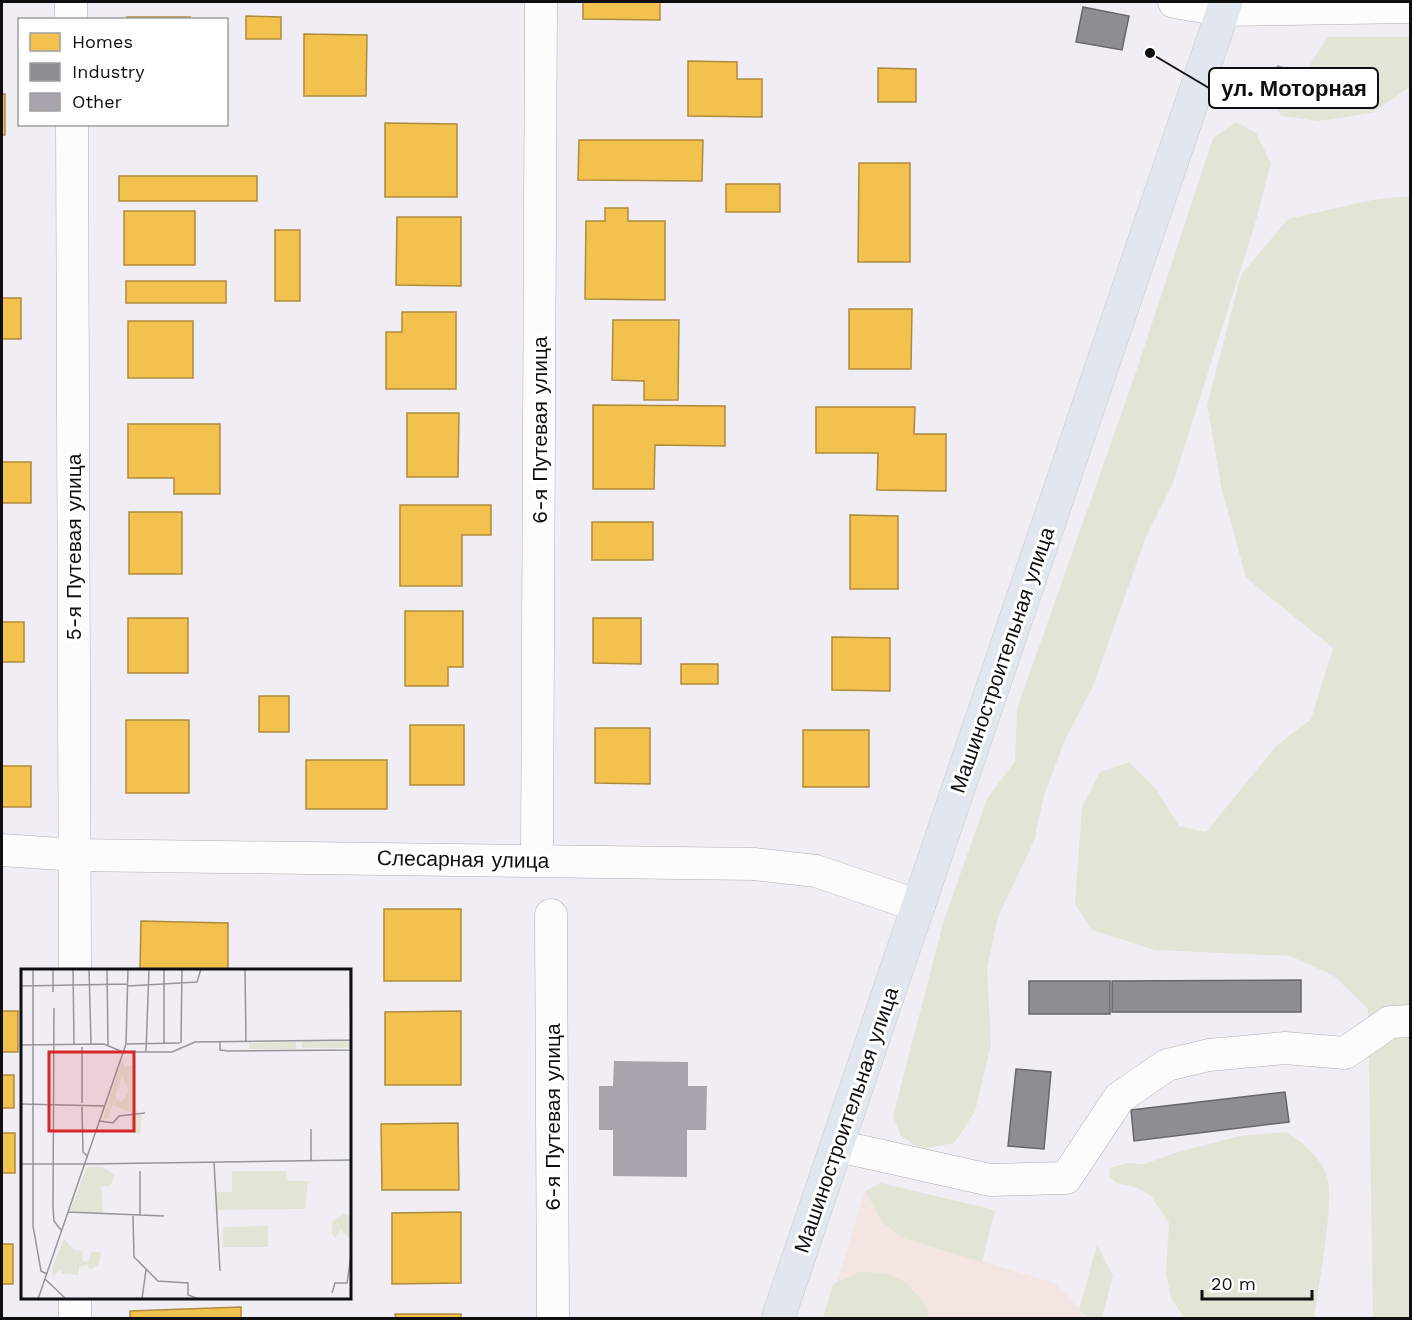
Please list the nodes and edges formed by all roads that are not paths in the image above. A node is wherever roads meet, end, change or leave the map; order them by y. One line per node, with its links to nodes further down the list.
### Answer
1 (71, 2): 6 (street)
2 (541, 2): 10 (street, 6-я Путевая улица)
3 (1174, 2): 4 (street)
4 (1224, 6): 5 (street); 11 (main road, Машиностроительная улица)
5 (1410, 7)
6 (71, 18)
7 (72, 126): 9 (street, 5-я Путевая улица)
8 (2, 850): 9 (street, Слесарная улица)
9 (75, 855): 10 (street, Слесарная улица); 13 (street, 5-я Путевая улица)
10 (537, 859): 11 (street, Слесарная улица)
11 (919, 906): 15 (main road, Машиностроительная улица)
12 (551, 915): 18 (street, 6-я Путевая улица)
13 (75, 969)
14 (1410, 1021): 15 (street)
15 (837, 1146): 19 (main road, Машиностроительная улица)
16 (75, 1299): 17 (street)
17 (75, 1318)
18 (553, 1318)
19 (778, 1318)

